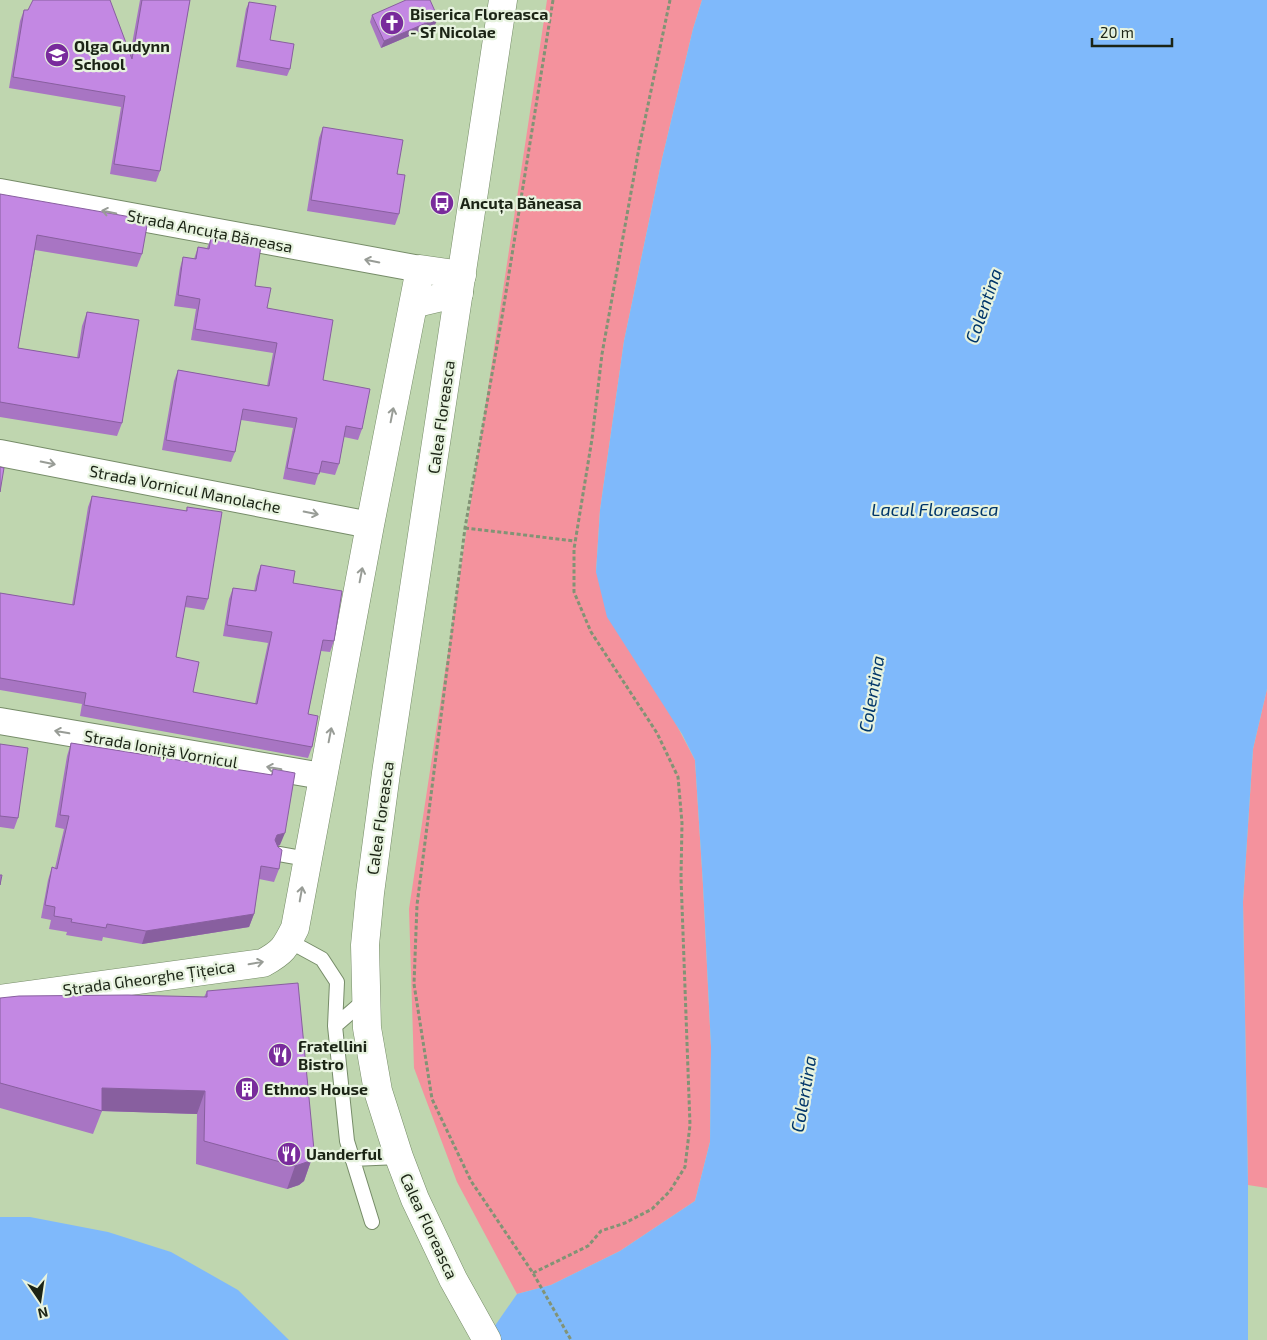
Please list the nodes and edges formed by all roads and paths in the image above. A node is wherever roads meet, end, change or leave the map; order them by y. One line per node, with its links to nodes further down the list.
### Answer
1 (503, 0): 6 (main road, Calea Floreasca)
2 (553, 0): 10 (path)
3 (670, 0): 11 (path)
4 (0, 192): 5 (street, Strada Ancuța Băneasa, one-way to 4)
5 (420, 269): 6 (main road); 7 (main road)
6 (460, 284): 7 (main road); 17 (main road, Calea Floreasca)
7 (413, 304): 9 (main road, one-way to 7)
8 (0, 453): 9 (street, Strada Vornicul Manolache, one-way to 9)
9 (370, 524): 13 (main road, one-way to 9)
10 (465, 528): 11 (path); 23 (path)
11 (575, 541): 23 (path)
12 (0, 721): 13 (street, Strada Ioniță Vornicul, one-way to 12)
13 (322, 776): 15 (main road)
14 (279, 854): 15 (lane)
15 (307, 858): 16 (main road, one-way to 15)
16 (289, 941): 18 (main road, Strada Gheorghe Țițeica, one-way to 16); 19 (lane)
17 (366, 998): 19 (lane); 20 (main road, Calea Floreasca)
18 (0, 999)
19 (334, 1026): 21 (lane)
20 (399, 1157): 21 (lane); 24 (main road, Calea Floreasca)
21 (352, 1159): 22 (lane)
22 (372, 1222)
23 (533, 1274): 25 (path)
24 (487, 1340)
25 (571, 1340)

